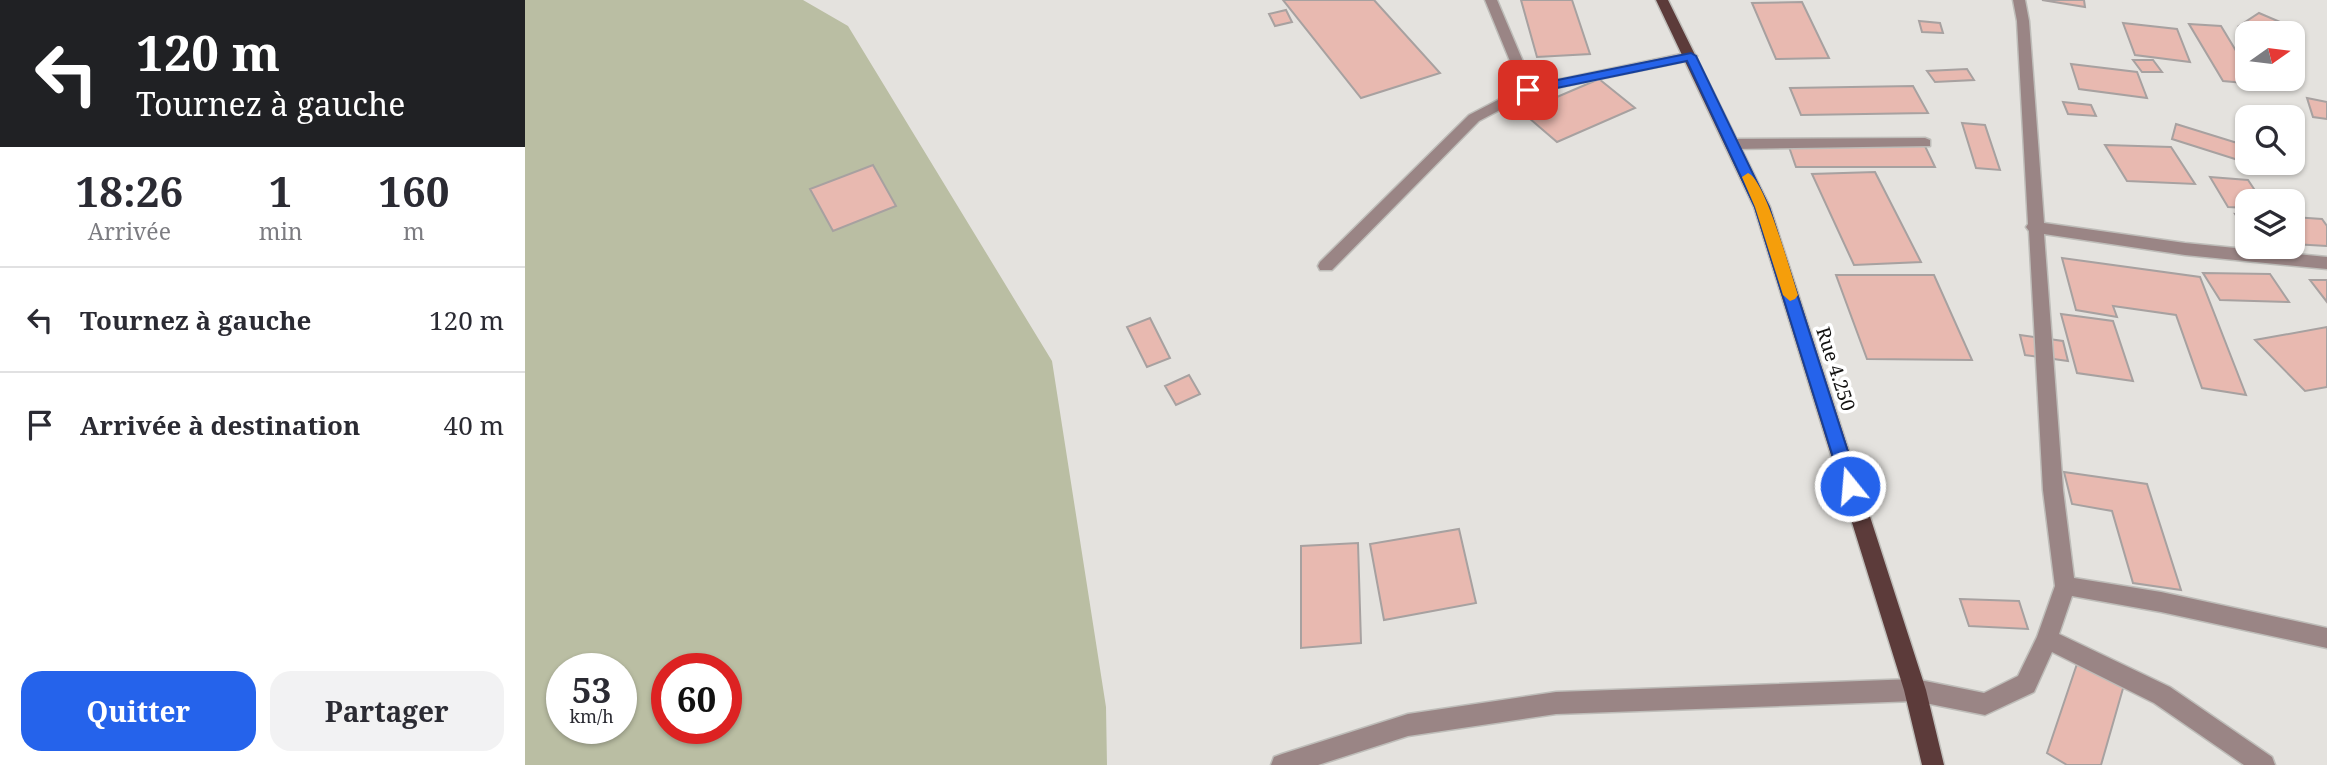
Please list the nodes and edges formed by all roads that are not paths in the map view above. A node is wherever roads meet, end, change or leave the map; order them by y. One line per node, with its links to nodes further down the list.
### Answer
1 (1490, 0): 5 (street)
2 (1662, 0): 4 (main road, Rue 4.250)
3 (2019, 0): 8 (street)
4 (1691, 56): 5 (street); 7 (main road, Rue 4.250)
5 (1528, 90): 10 (street)
6 (1925, 143): 7 (street)
7 (1733, 144): 14 (main road, Rue 4.250)
8 (2034, 227): 9 (street); 11 (street)
9 (2327, 263)
10 (1326, 266)
11 (2065, 586): 12 (street); 13 (street)
12 (2327, 638)
13 (2047, 639): 14 (street); 17 (street)
14 (1915, 690): 15 (street); 16 (main road, Rue 4.250)
15 (1282, 765)
16 (1933, 765)
17 (2264, 765)

